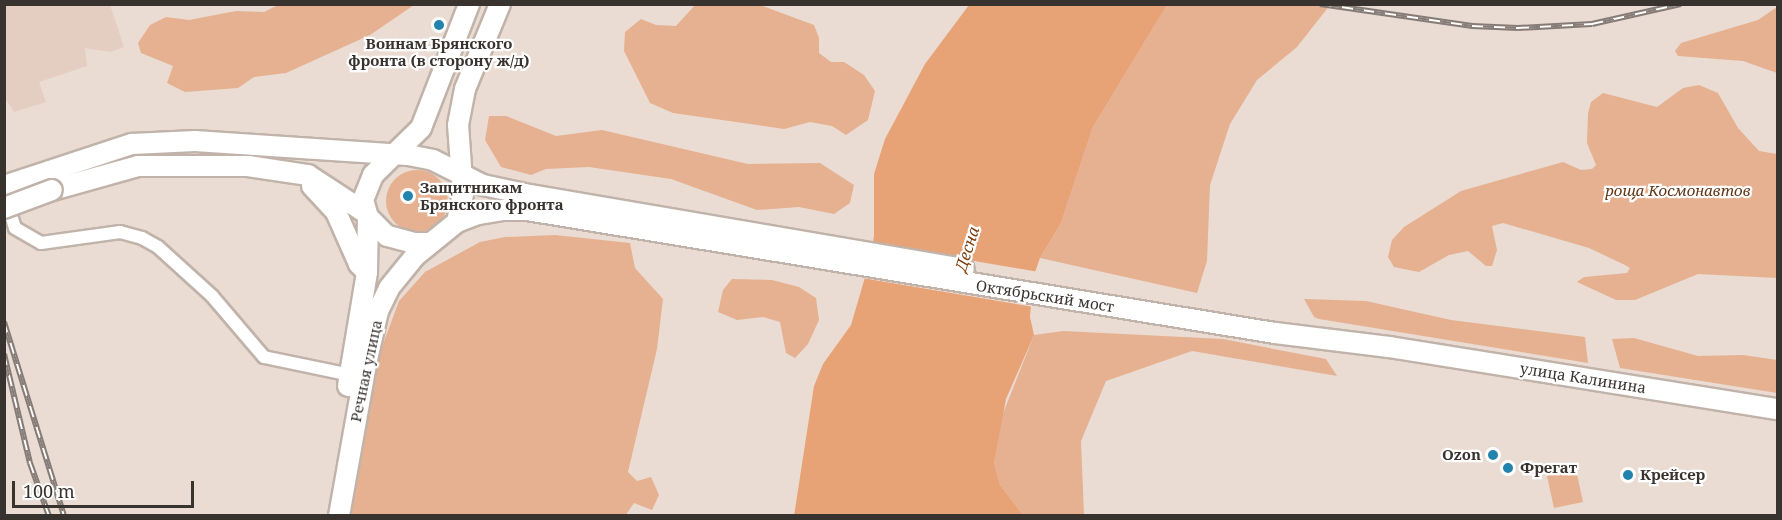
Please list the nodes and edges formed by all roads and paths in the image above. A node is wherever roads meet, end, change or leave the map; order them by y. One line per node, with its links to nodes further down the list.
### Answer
1 (469, 4): 3 (main road)
2 (500, 4): 5 (main road)
3 (393, 156): 5 (main road); 6 (main road); 9 (main road)
4 (248, 166): 8 (main road, bridge); 9 (main road); 13 (main road)
5 (460, 175): 10 (main road); 11 (main road)
6 (4, 186)
7 (4, 192): 15 (street)
8 (4, 208)
9 (367, 215): 12 (main road); 13 (main road, Речная улица)
10 (458, 222): 11 (main road); 12 (main road)
11 (640, 222): 14 (main road, Октябрьский мост)
12 (430, 243): 18 (main road, Речная улица)
13 (367, 272): 15 (main road, Речная улица)
14 (1276, 328): 16 (main road, улица Калинина)
15 (350, 375): 17 (main road, Речная улица)
16 (1778, 409)
17 (325, 516)
18 (339, 516)

